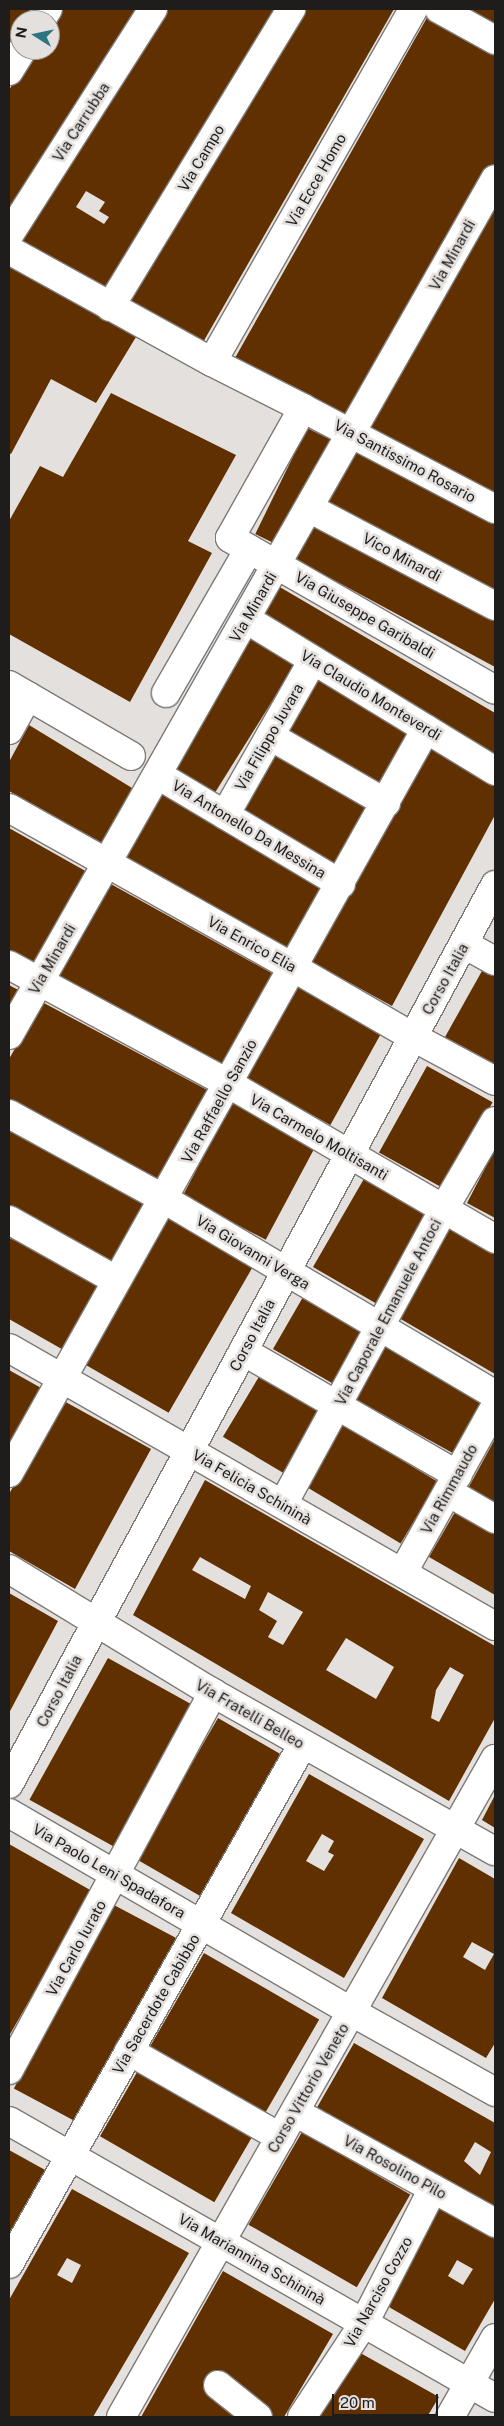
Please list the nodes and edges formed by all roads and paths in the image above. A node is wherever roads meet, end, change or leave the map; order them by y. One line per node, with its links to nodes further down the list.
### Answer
1 (154, 9): 9 (street, Via Carrubba)
2 (291, 9): 11 (street, Via Campo)
3 (413, 9): 12 (street, Via Ecce Homo)
4 (439, 9): 5 (street)
5 (495, 40)
6 (16, 60): 7 (street)
7 (9, 71)
8 (495, 179): 14 (street, Via Minardi)
9 (9, 235)
10 (9, 250): 11 (street)
11 (110, 307): 12 (street, Via Santissimo Rosario)
12 (215, 357): 13 (street, Via Santissimo Rosario)
13 (308, 411): 14 (street, Via Santissimo Rosario); 17 (street)
14 (352, 434): 15 (street, Via Minardi); 16 (street, Via Santissimo Rosario)
15 (309, 508): 18 (street, Via Minardi); 19 (street, Vico Minardi)
16 (495, 509)
17 (242, 544): 18 (street, Via Giuseppe Garibaldi); 23 (street)
18 (277, 564): 20 (street, Via Minardi); 22 (street, Via Giuseppe Garibaldi)
19 (495, 606)
20 (246, 619): 21 (street, Via Claudio Monteverdi); 29 (street, Via Minardi)
21 (313, 660): 25 (street, Via Claudio Monteverdi); 26 (street, Via Filippo Juvara)
22 (495, 690)
23 (166, 693)
24 (15, 707): 27 (street)
25 (426, 729): 28 (street, Via Claudio Monteverdi); 30 (street, Via Raffaello Sanzio)
26 (270, 736): 30 (street); 32 (street, Via Filippo Juvara)
27 (131, 756)
28 (495, 771)
29 (158, 775): 32 (street, Via Antonello Da Messina); 33 (street, Via Minardi)
30 (386, 803): 34 (street, Via Raffaello Sanzio)
31 (9, 808): 33 (street, Via Enrico Elia)
32 (225, 815): 34 (street, Via Antonello Da Messina)
33 (107, 863): 39 (street, Via Enrico Elia); 40 (street, Via Minardi)
34 (341, 884): 39 (street, Via Raffaello Sanzio)
35 (495, 885): 36 (street, Corso Italia)
36 (464, 944): 37 (street); 42 (street, Corso Italia)
37 (495, 961)
38 (9, 965): 40 (street, Via Carmelo Moltisanti)
39 (294, 968): 42 (street, Via Enrico Elia); 44 (street, Via Raffaello Sanzio)
40 (39, 982): 41 (street, Via Minardi); 44 (street, Via Carmelo Moltisanti)
41 (9, 1035)
42 (413, 1037): 43 (street, Via Enrico Elia); 47 (street, Corso Italia)
43 (495, 1081)
44 (229, 1084): 47 (street, Via Carmelo Moltisanti); 48 (street, Via Raffaello Sanzio)
45 (9, 1114): 48 (street, Via Giovanni Verga)
46 (495, 1121): 49 (street, Via Caporale Emanuele Antoci)
47 (350, 1154): 49 (street, Via Carmelo Moltisanti); 52 (street, Corso Italia)
48 (164, 1199): 52 (street, Via Giovanni Verga); 53 (street, Via Raffaello Sanzio)
49 (443, 1210): 51 (street, Via Carmelo Moltisanti); 54 (street, Via Caporale Emanuele Antoci)
50 (9, 1220): 53 (street)
51 (495, 1239)
52 (286, 1271): 54 (street, Via Giovanni Verga); 56 (street, Corso Italia)
53 (116, 1280): 57 (street, Via Raffaello Sanzio)
54 (379, 1327): 58 (street, Via Giovanni Verga); 59 (street, Via Caporale Emanuele Antoci)
55 (9, 1348): 57 (street, Via Felicia Schininà)
56 (243, 1351): 59 (street); 61 (street, Corso Italia)
57 (60, 1377): 61 (street, Via Felicia Schininà); 62 (street, Via Raffaello Sanzio)
58 (495, 1395)
59 (338, 1406): 63 (street); 64 (street, Via Caporale Emanuele Antoci)
60 (495, 1407): 63 (street, Via Rimmaudo)
61 (189, 1451): 64 (street, Via Felicia Schininà); 68 (street, Corso Italia)
62 (9, 1472)
63 (453, 1484): 65 (street); 67 (street, Via Rimmaudo)
64 (283, 1504): 67 (street, Via Felicia Schininà)
65 (495, 1519)
66 (9, 1569): 68 (street, Via Fratelli Belleo)
67 (403, 1572): 69 (street, Via Felicia Schininà)
68 (96, 1622): 70 (street, Via Fratelli Belleo); 73 (street, Corso Italia)
69 (495, 1626)
70 (213, 1693): 71 (street, Via Fratelli Belleo); 77 (street, Via Carlo Iurato)
71 (303, 1744): 75 (street, Via Fratelli Belleo); 78 (street, Via Sacerdote Cabibbo)
72 (495, 1759): 75 (street, Corso Vittorio Veneto)
73 (9, 1784)
74 (9, 1813): 77 (street, Via Paolo Leni Spadafora)
75 (455, 1829): 76 (street, Via Fratelli Belleo); 79 (street, Corso Vittorio Veneto)
76 (495, 1851)
77 (116, 1874): 78 (street, Via Paolo Leni Spadafora); 81 (street, Via Carlo Iurato)
78 (201, 1924): 79 (street, Via Paolo Leni Spadafora); 80 (street, Via Sacerdote Cabibbo)
79 (352, 2012): 82 (street, Via Paolo Leni Spadafora); 83 (street, Corso Vittorio Veneto)
80 (129, 2051): 85 (street); 86 (street, Via Sacerdote Cabibbo)
81 (9, 2070)
82 (493, 2084)
83 (295, 2112): 85 (street, Corso Vittorio Veneto); 87 (street, Via Rosolino Pilo)
84 (9, 2121): 86 (street, Via Mariannina Schininà)
85 (280, 2137): 89 (street, Corso Vittorio Veneto)
86 (70, 2156): 89 (street, Via Mariannina Schininà); 90 (street, Via Sacerdote Cabibbo)
87 (434, 2189): 88 (street, Via Rosolino Pilo); 91 (street, Via Narciso Cozzo)
88 (495, 2223)
89 (221, 2242): 91 (street, Via Mariannina Schininà); 96 (street, Corso Vittorio Veneto)
90 (9, 2264)
91 (364, 2323): 93 (street, Via Mariannina Schininà); 98 (street, Via Narciso Cozzo)
92 (495, 2338): 93 (street)
93 (470, 2383): 95 (street, Via Mariannina Schininà); 99 (street)
94 (218, 2385): 97 (street)
95 (495, 2398)
96 (121, 2417)
97 (258, 2417)
98 (302, 2417)
99 (450, 2417)

